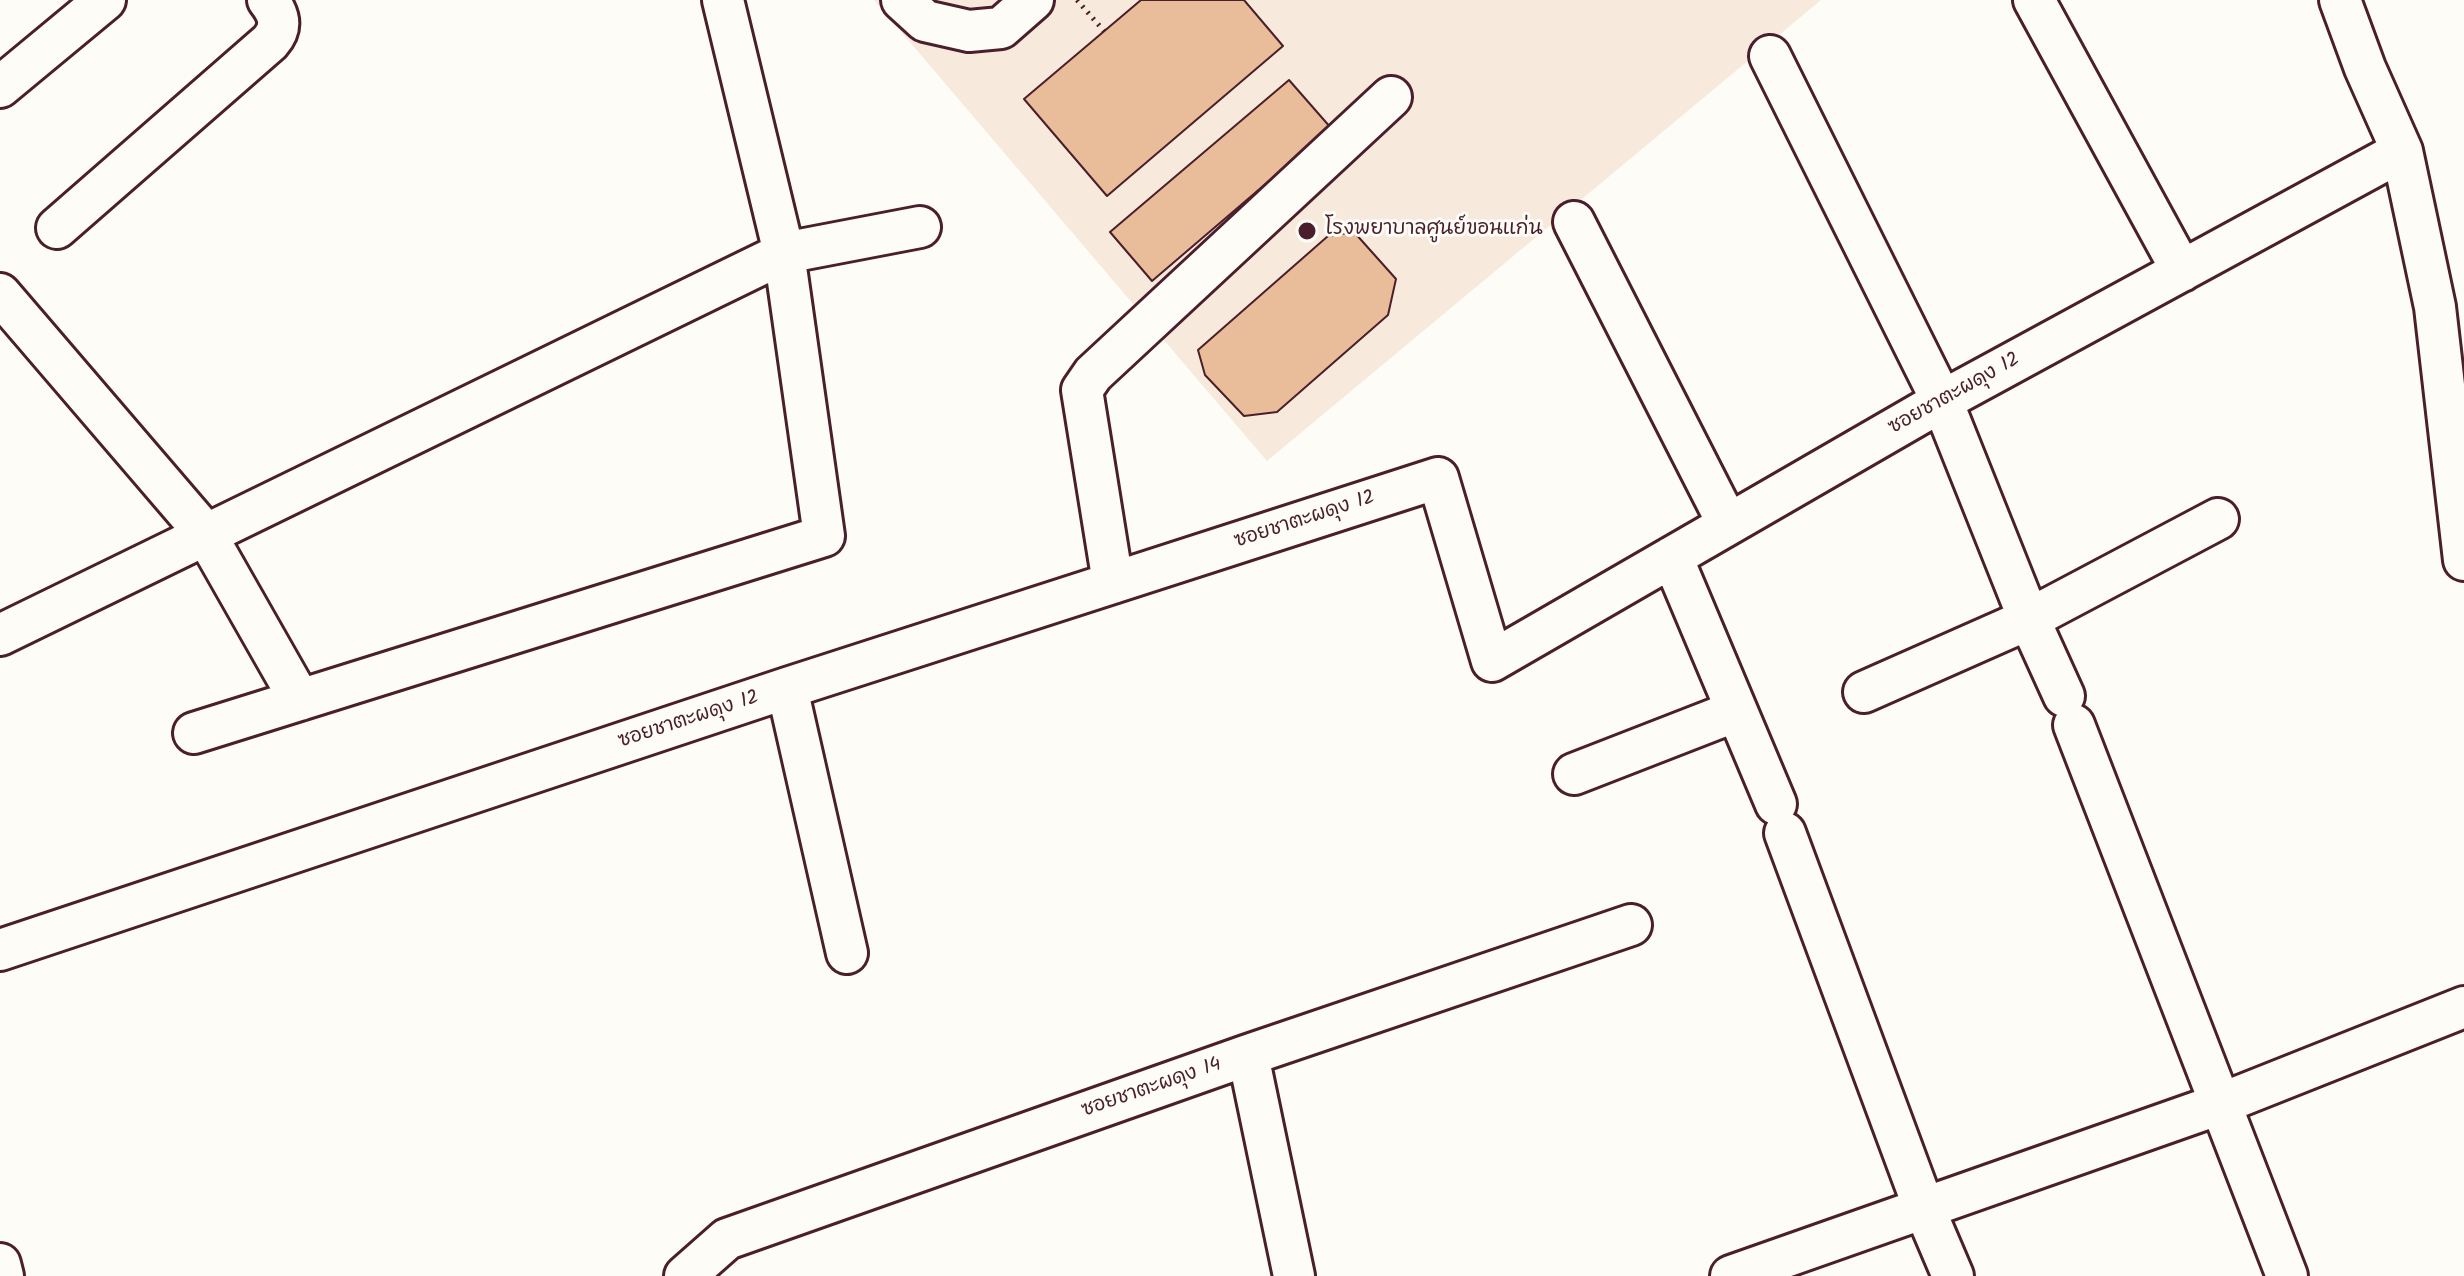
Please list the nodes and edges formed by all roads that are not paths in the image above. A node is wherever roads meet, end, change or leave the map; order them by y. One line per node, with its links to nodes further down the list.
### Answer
1 (105, 0): 9 (street)
2 (268, 0): 14 (street)
3 (723, 0): 15 (street)
4 (902, 0): 5 (street)
5 (1033, 0)
6 (2034, 0): 16 (street)
7 (2340, 0): 11 (street)
8 (1770, 56): 18 (street)
9 (0, 87)
10 (1391, 97): 24 (street)
11 (2402, 151): 16 (street, ซอยชาตะผดุง 12); 23 (street)
12 (1574, 222): 20 (street)
13 (920, 227): 15 (street)
14 (57, 228)
15 (784, 253): 21 (street); 29 (street)
16 (2182, 271): 18 (street, ซอยชาตะผดุง 12)
17 (0, 294): 21 (street)
18 (1942, 401): 20 (street, ซอยชาตะผดุง 12); 25 (street)
19 (2218, 519): 25 (street)
20 (1728, 524): 22 (street, ซอยชาตะผดุง 12)
21 (205, 533): 26 (street); 29 (street)
22 (1672, 557): 24 (street, ซอยชาตะผดุง 12); 30 (street)
23 (2464, 560)
24 (1113, 583): 27 (street, ซอยชาตะผดุง 12)
25 (2029, 619): 28 (street); 38 (street)
26 (0, 635)
27 (787, 688): 34 (street, ซอยชาตะผดุง 12); 35 (street)
28 (1864, 692)
29 (300, 700): 31 (street)
30 (1736, 711): 32 (street); 39 (street)
31 (194, 733)
32 (1574, 774)
33 (1631, 925): 37 (street, ซอยชาตะผดุง 14)
34 (0, 950)
35 (847, 953)
36 (2464, 1007): 38 (street)
37 (1248, 1055): 42 (street, ซอยชาตะผดุง 14); 43 (street)
38 (2220, 1104): 39 (street); 46 (street)
39 (1924, 1208): 44 (street); 45 (street)
40 (0, 1264): 41 (street)
41 (3, 1276)
42 (685, 1276)
43 (1294, 1276)
44 (1731, 1276)
45 (1953, 1276)
46 (2287, 1276)

